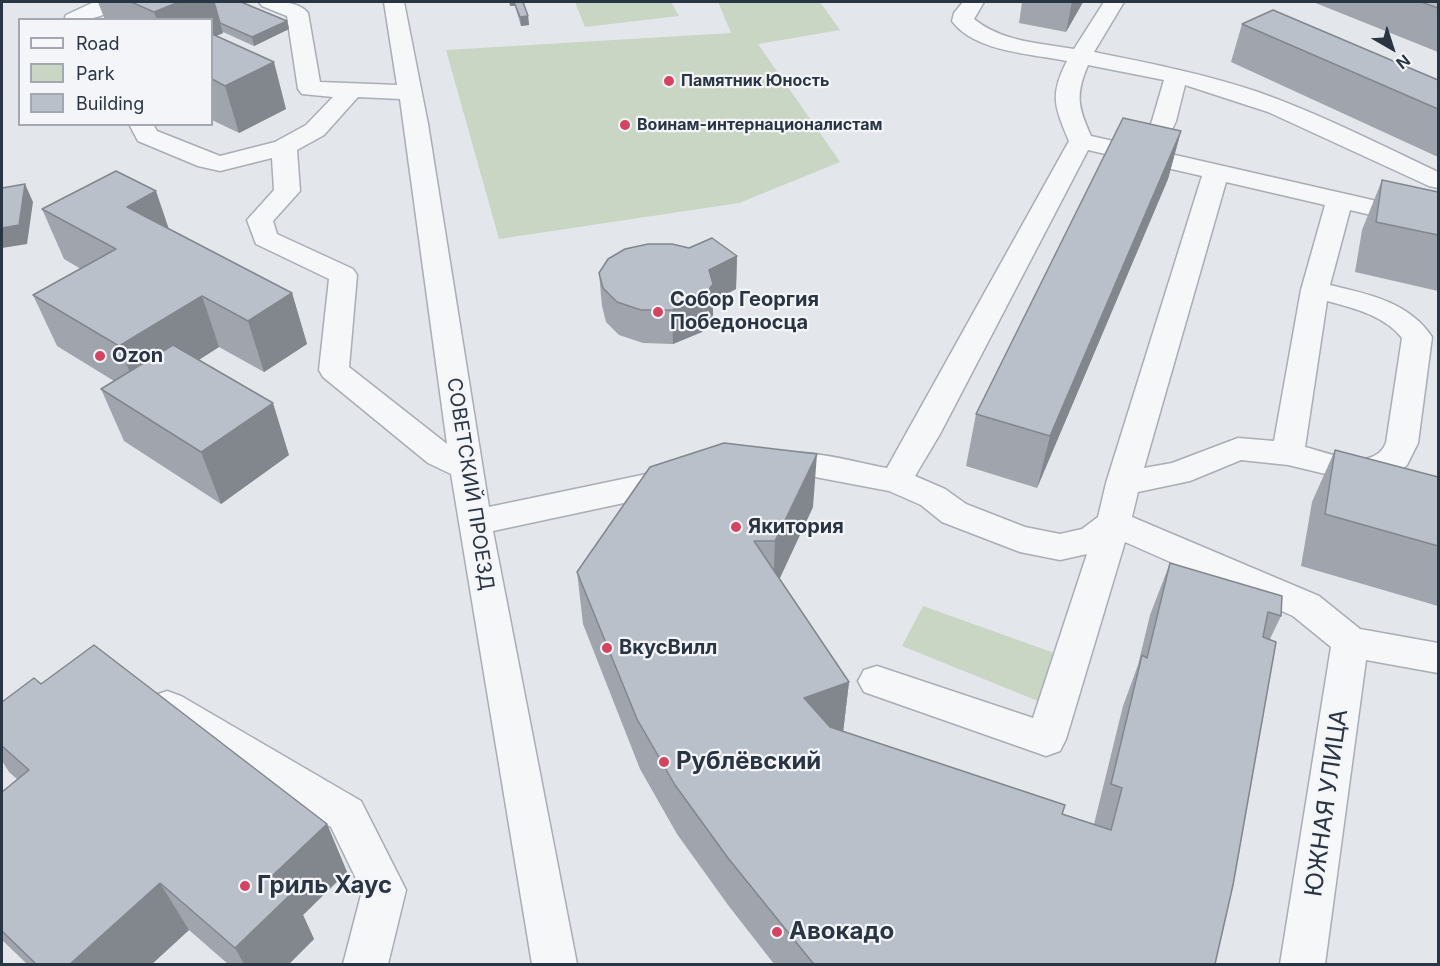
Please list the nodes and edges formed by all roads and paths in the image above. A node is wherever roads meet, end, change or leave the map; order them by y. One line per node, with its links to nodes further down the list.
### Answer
1 (109, 2): 6 (street)
2 (269, 2): 9 (street)
3 (394, 2): 10 (street, СОВЕТСКИЙ ПРОЕЗД)
4 (974, 2): 7 (street)
5 (1114, 2): 7 (street)
6 (78, 18)
7 (1082, 57): 8 (street); 12 (street)
8 (1176, 77): 14 (street); 16 (street)
9 (352, 90): 10 (street); 13 (street)
10 (410, 92): 22 (street, СОВЕТСКИЙ ПРОЕЗД)
11 (142, 126): 13 (street)
12 (1081, 141): 14 (street); 24 (street)
13 (284, 147): 22 (street)
14 (1148, 157): 15 (street)
15 (1216, 173): 17 (street); 25 (street)
16 (1438, 182)
17 (1339, 201): 18 (street); 19 (street)
18 (1438, 224)
19 (1315, 290): 20 (street); 20 (street)
20 (1288, 454): 25 (street)
21 (750, 466): 24 (street)
22 (466, 468): 26 (street, СОВЕТСКИЙ ПРОЕЗД)
23 (706, 474): 26 (street)
24 (896, 481): 27 (street)
25 (1123, 483): 27 (street)
26 (474, 522): 33 (street, СОВЕТСКИЙ ПРОЕЗД)
27 (1114, 523): 28 (street); 30 (street)
28 (1350, 642): 29 (street); 34 (street, ЮЖНАЯ УЛИЦА)
29 (1438, 658)
30 (877, 681)
31 (134, 688): 32 (street)
32 (366, 964)
33 (555, 964)
34 (1304, 964)

